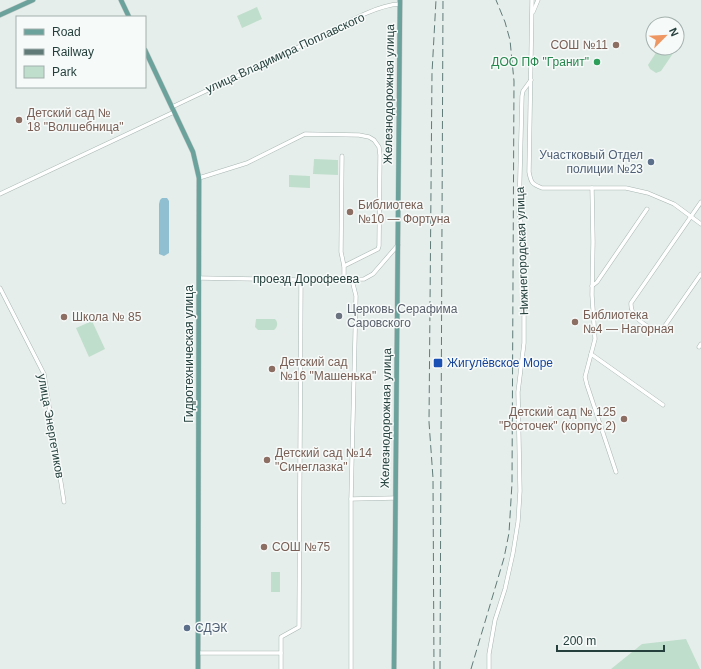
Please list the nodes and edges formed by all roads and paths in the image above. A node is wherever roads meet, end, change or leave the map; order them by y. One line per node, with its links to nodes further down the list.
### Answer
1 (33, 0): 6 (main road)
2 (121, 0): 8 (main road)
3 (532, 0): 7 (street, Нижнегородская улица)
4 (538, 0): 7 (street)
5 (400, 2): 11 (street, улица Владимира Поплавского); 21 (main road, Железнодорожная улица)
6 (0, 15)
7 (532, 15): 10 (street, Нижнегородская улица)
8 (129, 16)
9 (146, 52): 11 (main road, Гидротехническая улица)
10 (531, 80): 15 (street); 42 (street, Нижнегородская улица)
11 (172, 106): 12 (main road, Гидротехническая улица)
12 (174, 112): 14 (main road, Гидротехническая улица); 16 (street)
13 (342, 156): 22 (street)
14 (199, 178): 22 (street); 24 (main road, Гидротехническая улица)
15 (592, 188): 19 (street); 28 (street)
16 (0, 194)
17 (701, 202): 19 (street)
18 (647, 209): 28 (street)
19 (691, 216): 20 (street); 23 (street)
20 (701, 224)
21 (398, 245): 27 (street, проезд Дорофеева); 34 (main road, Железнодорожная улица)
22 (344, 266): 26 (street)
23 (701, 274)
24 (199, 278): 25 (street, проезд Дорофеева); 36 (main road, Гидротехническая улица)
25 (301, 280): 26 (street, проезд Дорофеева); 37 (street)
26 (344, 280): 27 (street, проезд Дорофеева)
27 (352, 280): 33 (street)
28 (592, 286): 30 (street)
29 (0, 288): 35 (street, улица Энергетиков)
30 (591, 354): 31 (street); 32 (street)
31 (663, 405)
32 (616, 472)
33 (352, 498): 34 (street); 40 (street)
34 (395, 498): 41 (main road, Железнодорожная улица)
35 (64, 502)
36 (198, 653): 37 (street); 38 (main road, Гидротехническая улица)
37 (281, 653): 39 (street)
38 (198, 669)
39 (281, 669)
40 (351, 669)
41 (394, 669)
42 (489, 669)

